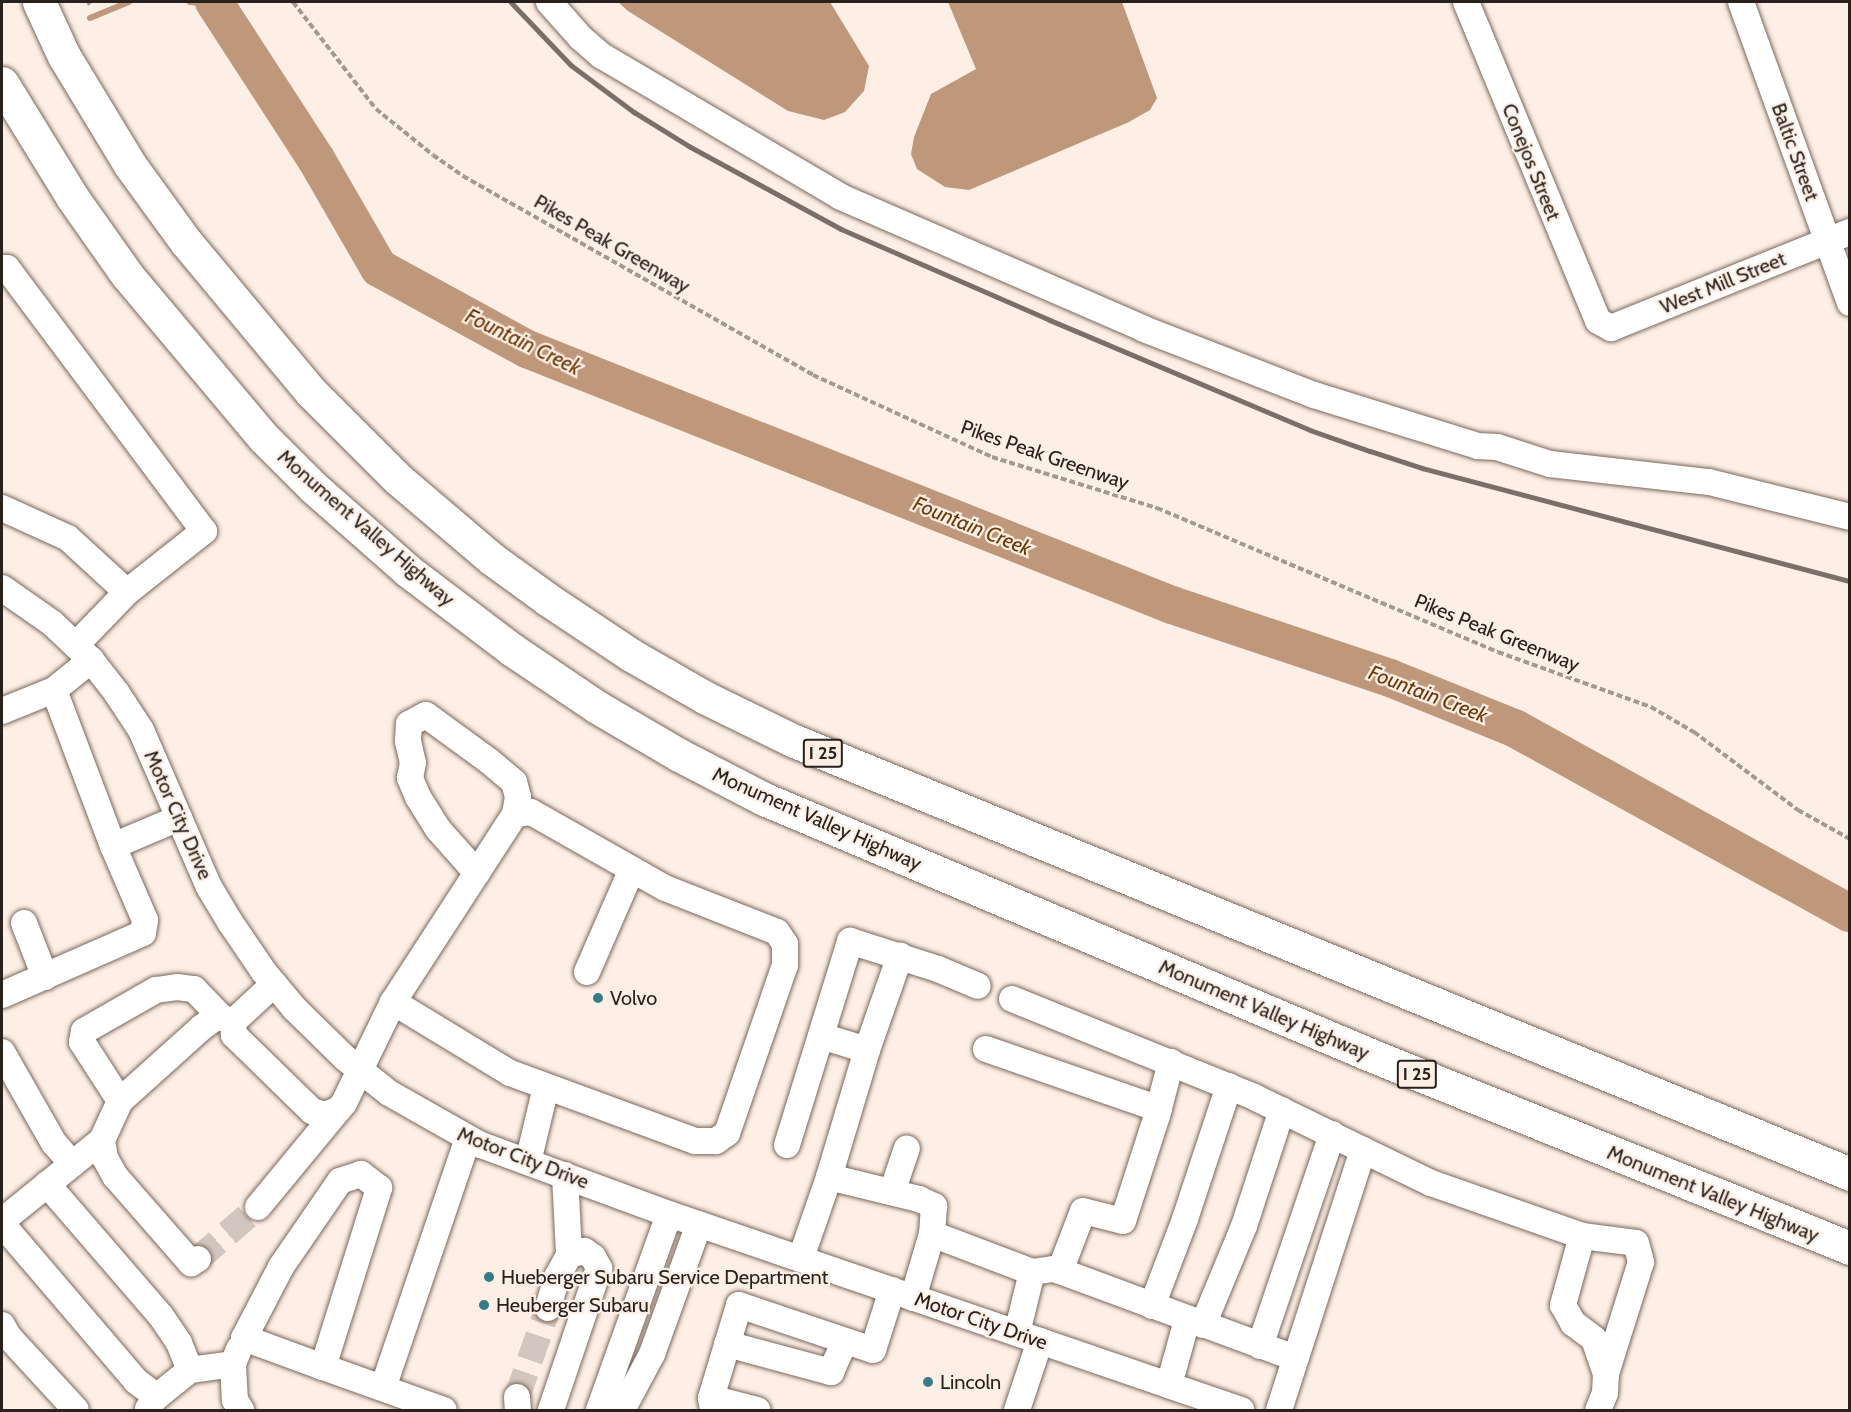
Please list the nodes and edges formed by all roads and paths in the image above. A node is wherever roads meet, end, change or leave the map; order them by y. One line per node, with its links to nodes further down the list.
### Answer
1 (39, 2): 54 (highway, I 25)
2 (293, 2): 20 (path, Pikes Peak Greenway)
3 (549, 2): 12 (street)
4 (1466, 2): 10 (street, Conejos Street)
5 (1742, 2): 7 (street, Baltic Street)
6 (2, 83): 65 (highway, Monument Valley Highway / I 25)
7 (1838, 236): 9 (street, Baltic Street); 10 (street, West Mill Street)
8 (2, 268): 14 (street)
9 (1850, 303)
10 (1598, 321)
11 (2, 508): 14 (street)
12 (1850, 517)
13 (2, 588): 15 (street, Motor City Drive)
14 (127, 591): 15 (street)
15 (83, 653): 16 (street); 19 (street, Motor City Drive)
16 (54, 690): 17 (street); 21 (street)
17 (2, 711)
18 (515, 814): 22 (street); 23 (street); 23 (street)
19 (179, 818): 21 (street); 28 (street, Motor City Drive)
20 (1850, 839)
21 (113, 846): 27 (street)
22 (632, 869): 26 (street); 41 (street)
23 (477, 873): 32 (street)
24 (24, 923): 27 (street)
25 (900, 956): 29 (street); 34 (street); 36 (street)
26 (587, 972)
27 (45, 976): 30 (street)
28 (274, 984): 33 (street); 39 (street, Motor City Drive)
29 (978, 986)
30 (2, 995)
31 (1012, 999): 38 (street)
32 (393, 1002): 39 (street); 41 (street)
33 (227, 1020): 42 (street); 42 (street); 44 (street)
34 (821, 1036): 36 (street); 49 (street)
35 (986, 1049): 43 (street)
36 (867, 1050): 56 (street)
37 (2, 1052): 53 (street)
38 (1171, 1062): 40 (street); 43 (street)
39 (359, 1069): 44 (street); 47 (street, Motor City Drive)
40 (1229, 1086): 45 (street); 72 (street)
41 (546, 1087): 52 (street)
42 (120, 1101): 48 (street)
43 (1159, 1109): 69 (street)
44 (338, 1110): 59 (street)
45 (1282, 1110): 46 (street); 74 (street)
46 (1332, 1134): 51 (street); 80 (street)
47 (468, 1139): 52 (street, Motor City Drive); 87 (street)
48 (102, 1140): 53 (street); 68 (street)
49 (787, 1145)
50 (907, 1148): 58 (street)
51 (1364, 1150): 64 (street); 81 (street)
52 (528, 1162): 55 (street, Motor City Drive)
53 (72, 1164): 57 (street)
54 (1850, 1173)
55 (565, 1175): 60 (street, Motor City Drive); 66 (street)
56 (829, 1177): 58 (street); 67 (street)
57 (47, 1184): 61 (street); 84 (street)
58 (892, 1192): 63 (street)
59 (258, 1207)
60 (669, 1214): 62 (street, Motor City Drive); 96 (street)
61 (2, 1222): 88 (street)
62 (699, 1224): 67 (street, Motor City Drive); 97 (street)
63 (932, 1234): 70 (street); 71 (street)
64 (1582, 1236): 85 (street); 85 (street)
65 (1850, 1248)
66 (568, 1255): 73 (street); 95 (street)
67 (801, 1258): 71 (street, Motor City Drive)
68 (195, 1261)
69 (1060, 1271): 70 (street); 72 (street)
70 (1032, 1272): 76 (street)
71 (903, 1294): 76 (street, Motor City Drive); 78 (street)
72 (1152, 1306): 74 (street)
73 (548, 1308)
74 (1195, 1323): 80 (street); 86 (street)
75 (2, 1325): 92 (street)
76 (1028, 1337): 86 (street, Motor City Drive); 91 (street)
77 (244, 1338): 82 (street); 83 (street); 83 (street)
78 (844, 1341): 79 (street); 79 (street)
79 (727, 1344): 90 (street)
80 (1260, 1346): 81 (street)
81 (1295, 1358): 100 (street)
82 (233, 1364): 84 (street); 93 (street)
83 (323, 1367): 87 (street)
84 (190, 1370): 88 (street)
85 (1606, 1374): 101 (street)
86 (1169, 1385): 89 (street, Motor City Drive)
87 (383, 1388): 94 (street)
88 (152, 1403)
89 (1195, 1403): 99 (street, Motor City Drive)
90 (712, 1404): 98 (street)
91 (1025, 1408)
92 (76, 1410)
93 (241, 1410)
94 (444, 1410)
95 (551, 1410)
96 (599, 1410)
97 (622, 1410)
98 (757, 1410)
99 (1241, 1410)
100 (1279, 1410)
101 (1598, 1410)

